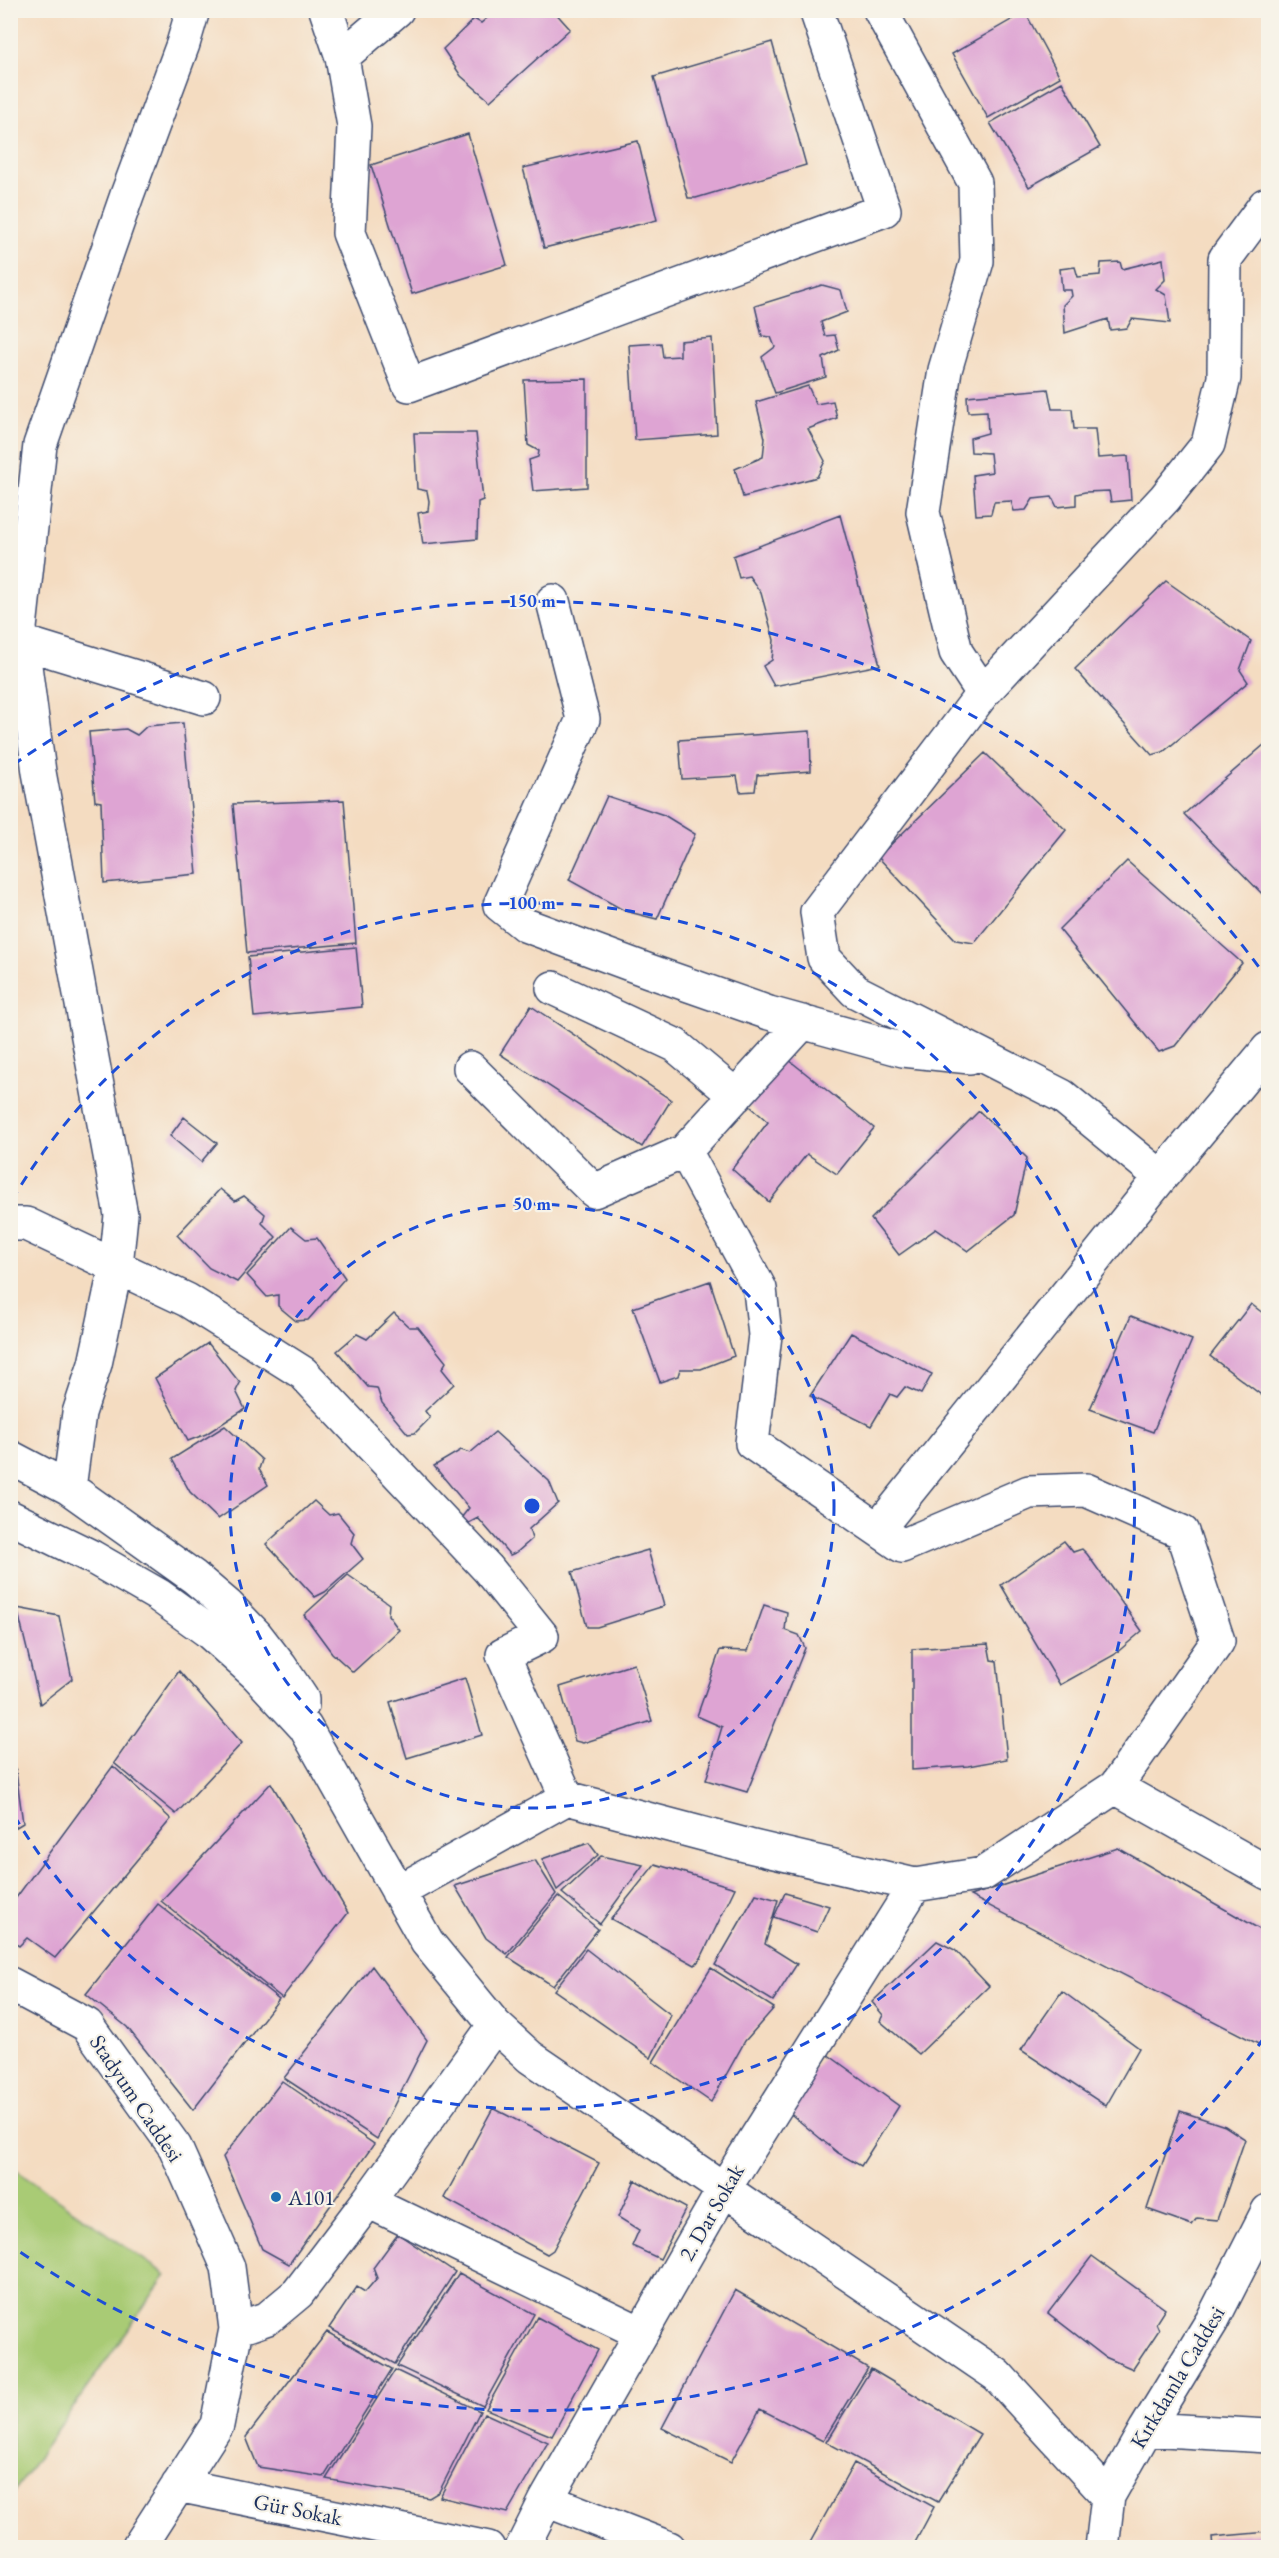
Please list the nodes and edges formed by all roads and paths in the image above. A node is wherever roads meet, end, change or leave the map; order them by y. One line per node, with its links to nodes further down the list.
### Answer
1 (193, 10): 9 (street)
2 (326, 10): 6 (street)
3 (397, 10): 6 (street)
4 (816, 10): 6 (street)
5 (880, 10): 10 (street)
6 (342, 57)
7 (1269, 204): 10 (street)
8 (554, 601): 13 (street)
9 (22, 642): 11 (street); 21 (street)
10 (982, 693): 15 (street)
11 (204, 698)
12 (553, 988): 17 (street)
13 (803, 1022): 15 (street); 17 (street)
14 (1269, 1049): 19 (street)
15 (990, 1059): 19 (street)
16 (470, 1068): 18 (street)
17 (736, 1096): 18 (street)
18 (685, 1151): 25 (street)
19 (1161, 1177): 25 (street)
20 (10, 1224): 21 (street)
21 (116, 1266): 23 (street); 28 (street)
22 (10, 1457): 23 (street)
23 (69, 1488): 26 (street)
24 (10, 1517): 26 (street)
25 (878, 1530): 27 (street)
26 (304, 1727): 31 (street)
27 (1115, 1787): 29 (street); 30 (street)
28 (567, 1798): 30 (street); 31 (street)
29 (1269, 1873)
30 (915, 1885): 34 (street, 2. Dar Sokak)
31 (398, 1892): 33 (street)
32 (10, 1984): 37 (street, Stadyum Caddesi)
33 (495, 2025): 34 (street); 35 (street)
34 (724, 2189): 38 (street, 2. Dar Sokak); 42 (street)
35 (369, 2201): 37 (street); 38 (street)
36 (1269, 2211): 39 (street, Kırkdamla Caddesi)
37 (236, 2329): 41 (street, Stadyum Caddesi)
38 (641, 2333): 43 (street, 2. Dar Sokak)
39 (1146, 2429): 40 (street); 42 (street, Kırkdamla Caddesi)
40 (1269, 2436)
41 (178, 2485): 44 (street, Stadyum Caddesi); 45 (street, Gür Sokak)
42 (1108, 2496): 48 (street, Kırkdamla Caddesi)
43 (546, 2500): 46 (street, 2. Dar Sokak); 47 (street)
44 (138, 2547)
45 (488, 2547)
46 (522, 2547)
47 (669, 2547)
48 (1102, 2547)

